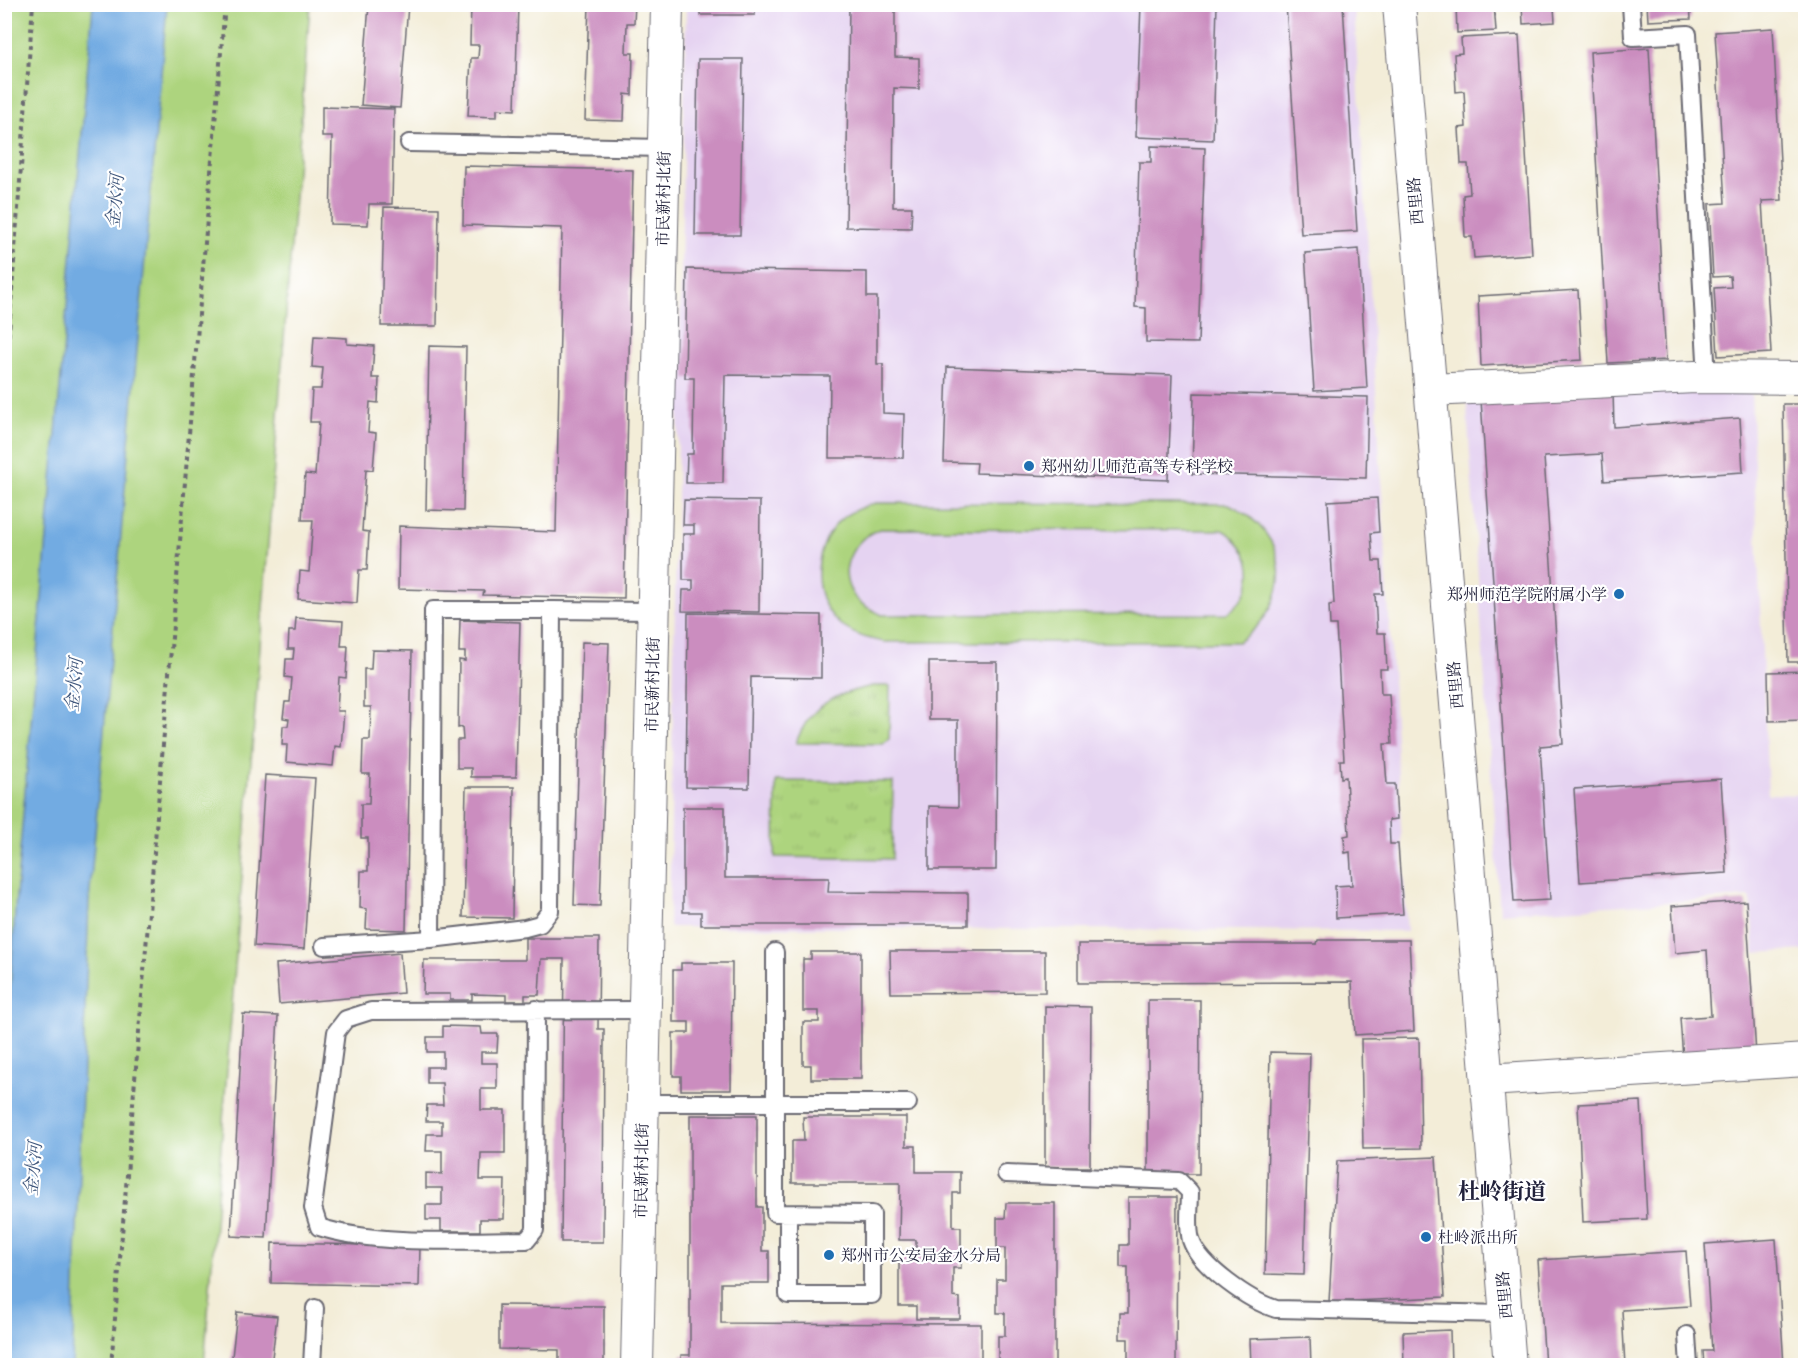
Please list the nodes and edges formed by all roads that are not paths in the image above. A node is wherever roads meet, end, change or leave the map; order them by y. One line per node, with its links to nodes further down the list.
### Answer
1 (668, 4): 5 (street, 市民新村北街)
2 (1399, 4): 8 (street, 西里路)
3 (1631, 4): 6 (lane)
4 (409, 143): 5 (lane)
5 (664, 148): 10 (street, 市民新村北街)
6 (1707, 378): 7 (street); 8 (street)
7 (1806, 378)
8 (1431, 390): 17 (street, 西里路)
9 (552, 610): 10 (lane); 11 (lane); 11 (lane)
10 (653, 611): 15 (street, 市民新村北街)
11 (431, 939): 12 (lane)
12 (324, 946)
13 (775, 952): 18 (lane)
14 (536, 1009): 14 (lane); 15 (lane)
15 (644, 1010): 19 (street, 市民新村北街)
16 (1806, 1060): 17 (street)
17 (1487, 1080): 24 (street, 西里路)
18 (775, 1102): 19 (lane); 20 (lane); 22 (lane)
19 (642, 1103): 27 (street, 市民新村北街)
20 (908, 1103)
21 (1006, 1174): 24 (lane)
22 (788, 1214): 22 (lane)
23 (315, 1308): 26 (lane)
24 (1506, 1314): 28 (street, 西里路)
25 (1687, 1335): 29 (lane)
26 (312, 1365)
27 (637, 1365)
28 (1510, 1365)
29 (1689, 1365)

